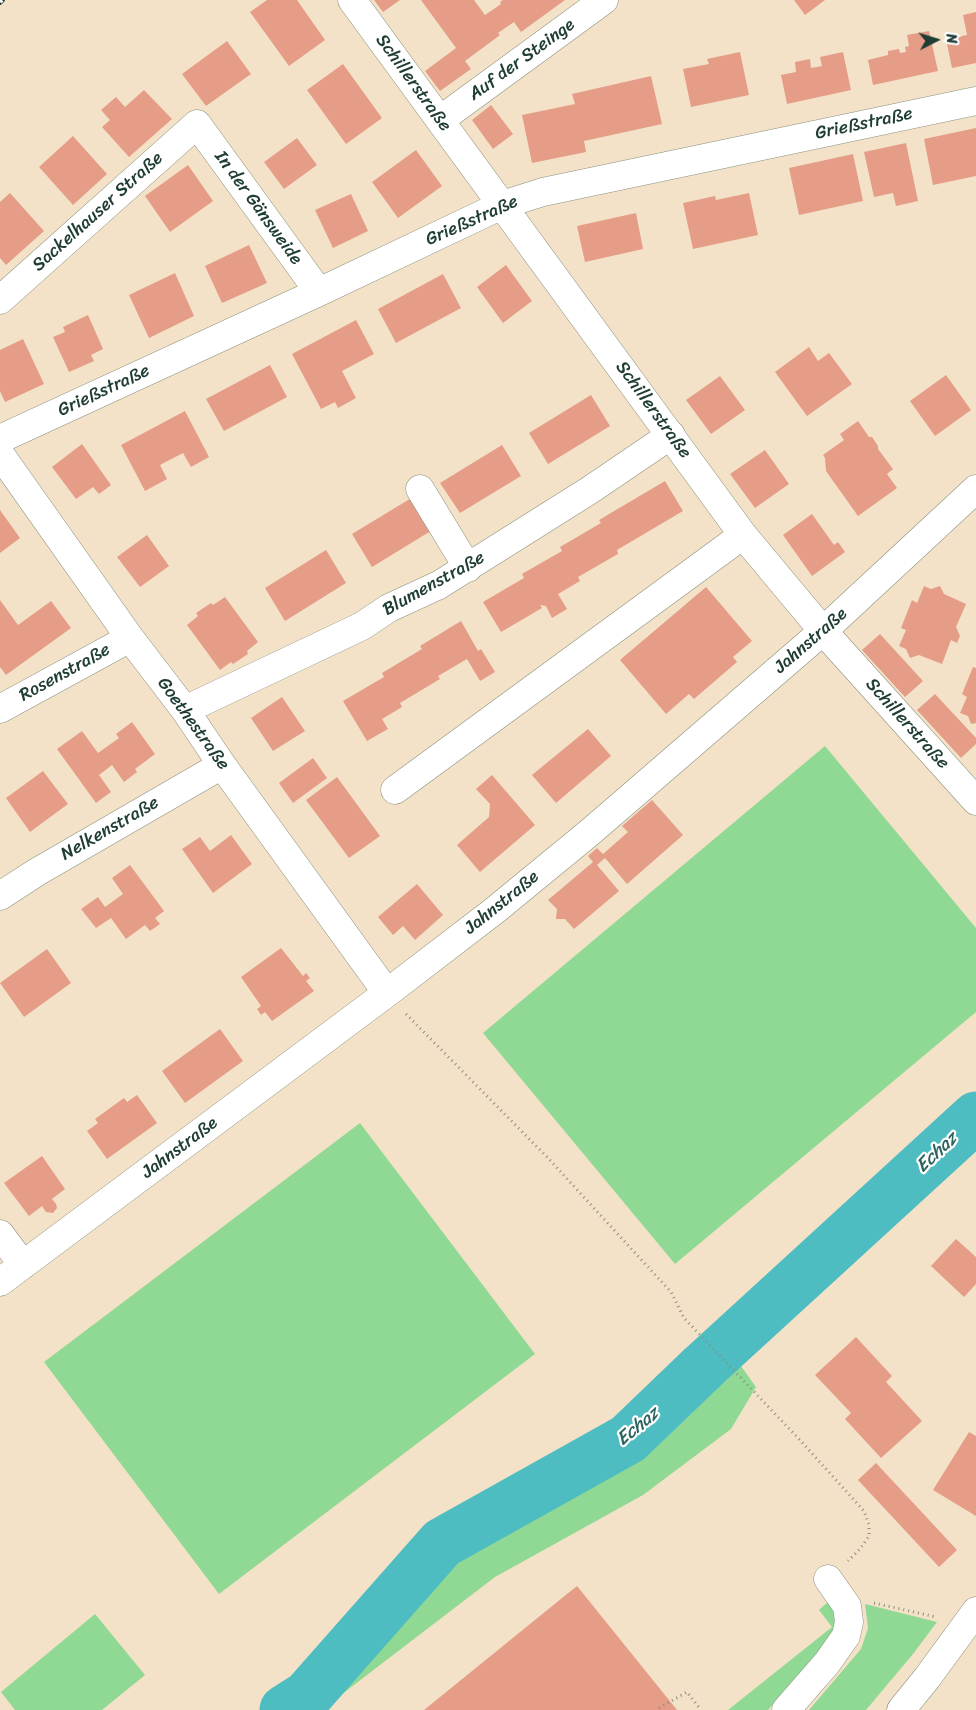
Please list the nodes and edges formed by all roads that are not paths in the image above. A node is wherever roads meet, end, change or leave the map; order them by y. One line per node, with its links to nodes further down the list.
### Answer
1 (352, 0): 4 (street, Schillerstraße)
2 (604, 0): 4 (street, Auf der Steinge)
3 (976, 101): 6 (street, Grießstraße)
4 (440, 120): 6 (street, Schillerstraße)
5 (197, 124): 7 (street, In der Gänsweide); 8 (street, Sackelhauser Straße)
6 (502, 205): 7 (street, Grießstraße); 9 (street, Schillerstraße)
7 (319, 292): 10 (street, Grießstraße)
8 (0, 300)
9 (671, 435): 14 (street, Schillerstraße); 15 (street, Blumenstraße)
10 (0, 439)
11 (0, 454): 17 (street, Goethestraße)
12 (420, 489): 15 (street)
13 (976, 489): 16 (street, Jahnstraße)
14 (743, 535): 16 (street, Schillerstraße); 21 (street)
15 (468, 568): 19 (street, Blumenstraße)
16 (823, 631): 22 (street, Schillerstraße); 24 (street, Jahnstraße)
17 (130, 638): 18 (street, Rosenstraße); 19 (street, Goethestraße)
18 (0, 708)
19 (185, 710): 20 (street, Goethestraße)
20 (222, 765): 23 (street, Nelkenstraße); 24 (street, Goethestraße)
21 (395, 790)
22 (976, 801)
23 (0, 896)
24 (387, 994): 26 (street, Jahnstraße)
25 (0, 1234): 26 (street)
26 (23, 1265): 27 (street, Jahnstraße)
27 (0, 1282)
28 (828, 1579): 30 (street)
29 (976, 1612): 31 (street)
30 (786, 1710)
31 (901, 1710)

